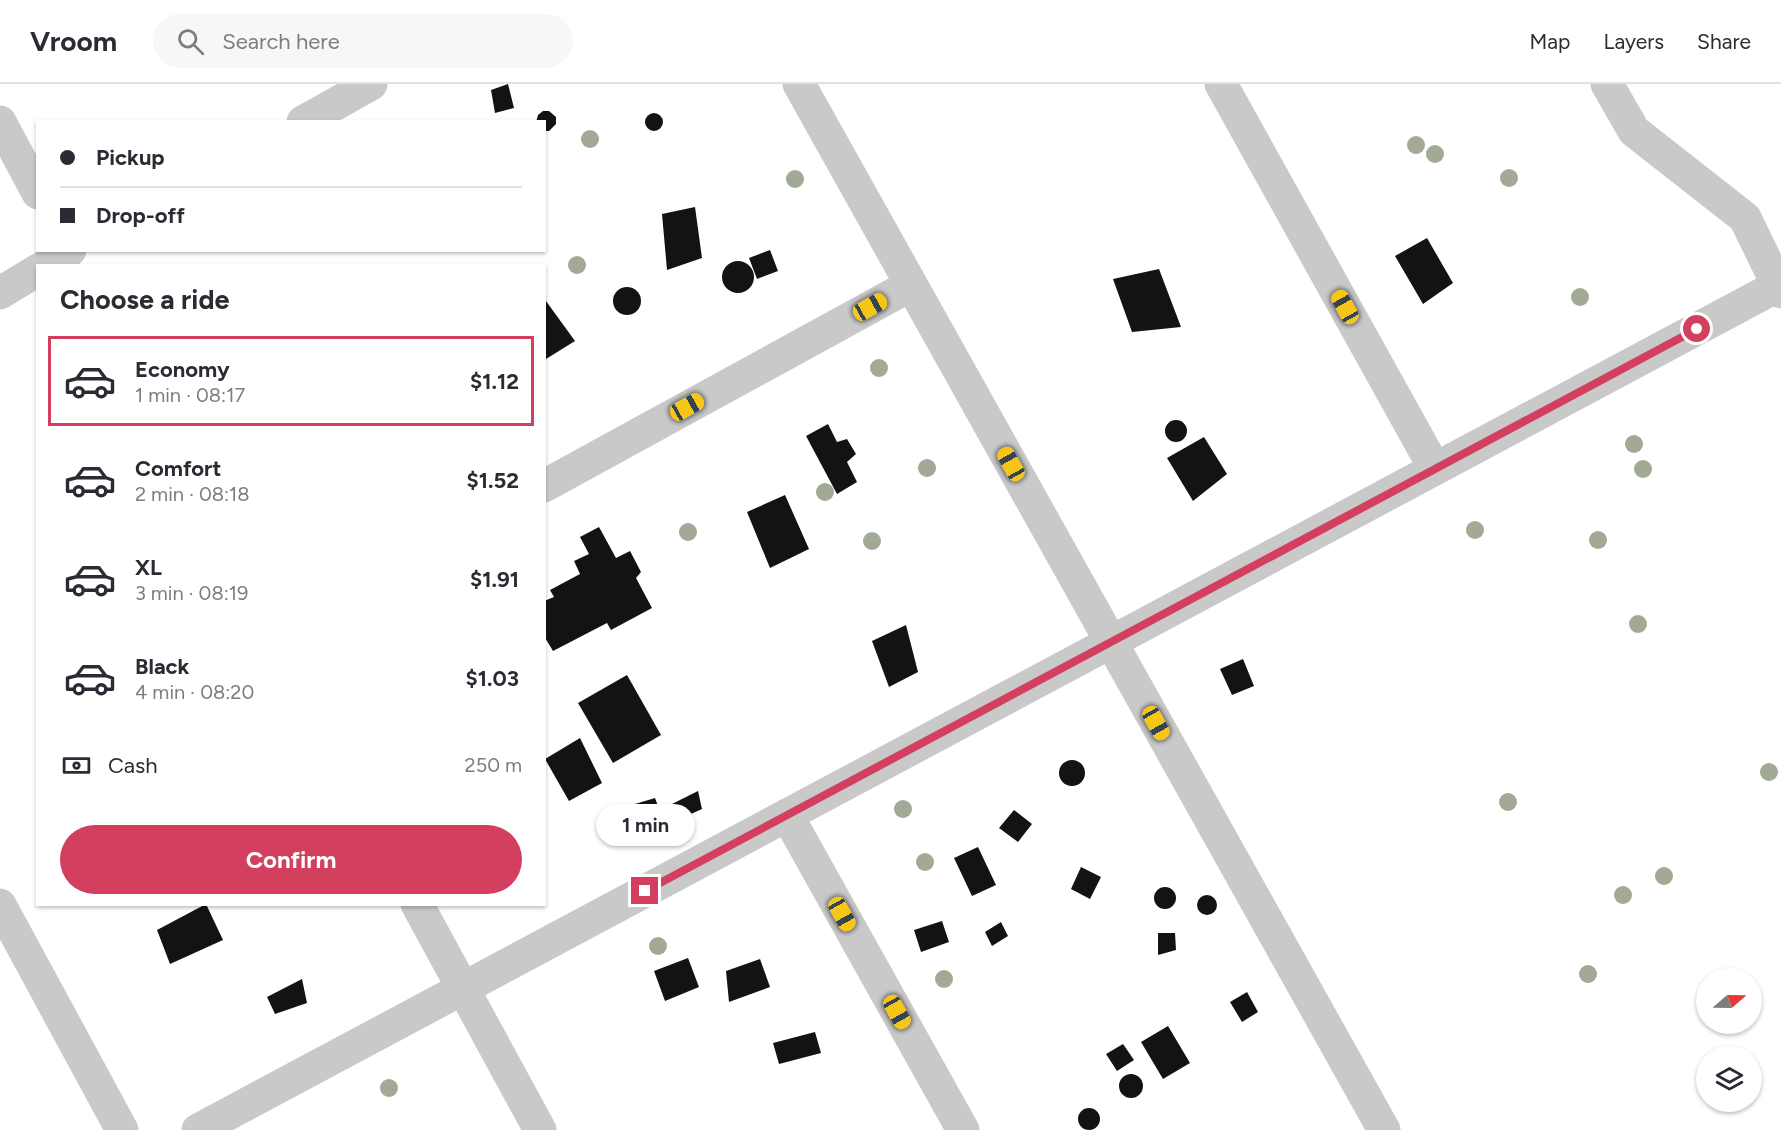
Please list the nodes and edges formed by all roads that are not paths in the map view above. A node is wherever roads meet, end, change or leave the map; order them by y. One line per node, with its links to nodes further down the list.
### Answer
1 (371, 84): 5 (street)
2 (799, 84): 9 (street)
3 (1221, 84): 12 (street)
4 (1607, 84): 10 (street)
5 (307, 120)
6 (0, 122): 7 (street)
7 (36, 190)
8 (36, 271): 11 (street)
9 (911, 285): 13 (street); 14 (street)
10 (1780, 287): 12 (street)
11 (0, 292)
12 (1435, 469): 14 (street)
13 (546, 485)
14 (1110, 642): 15 (street); 23 (street)
15 (788, 815): 18 (street); 22 (street)
16 (0, 905): 19 (street)
17 (418, 906): 18 (street)
18 (463, 989): 20 (street); 21 (street)
19 (122, 1130)
20 (198, 1130)
21 (540, 1130)
22 (963, 1130)
23 (1384, 1130)

